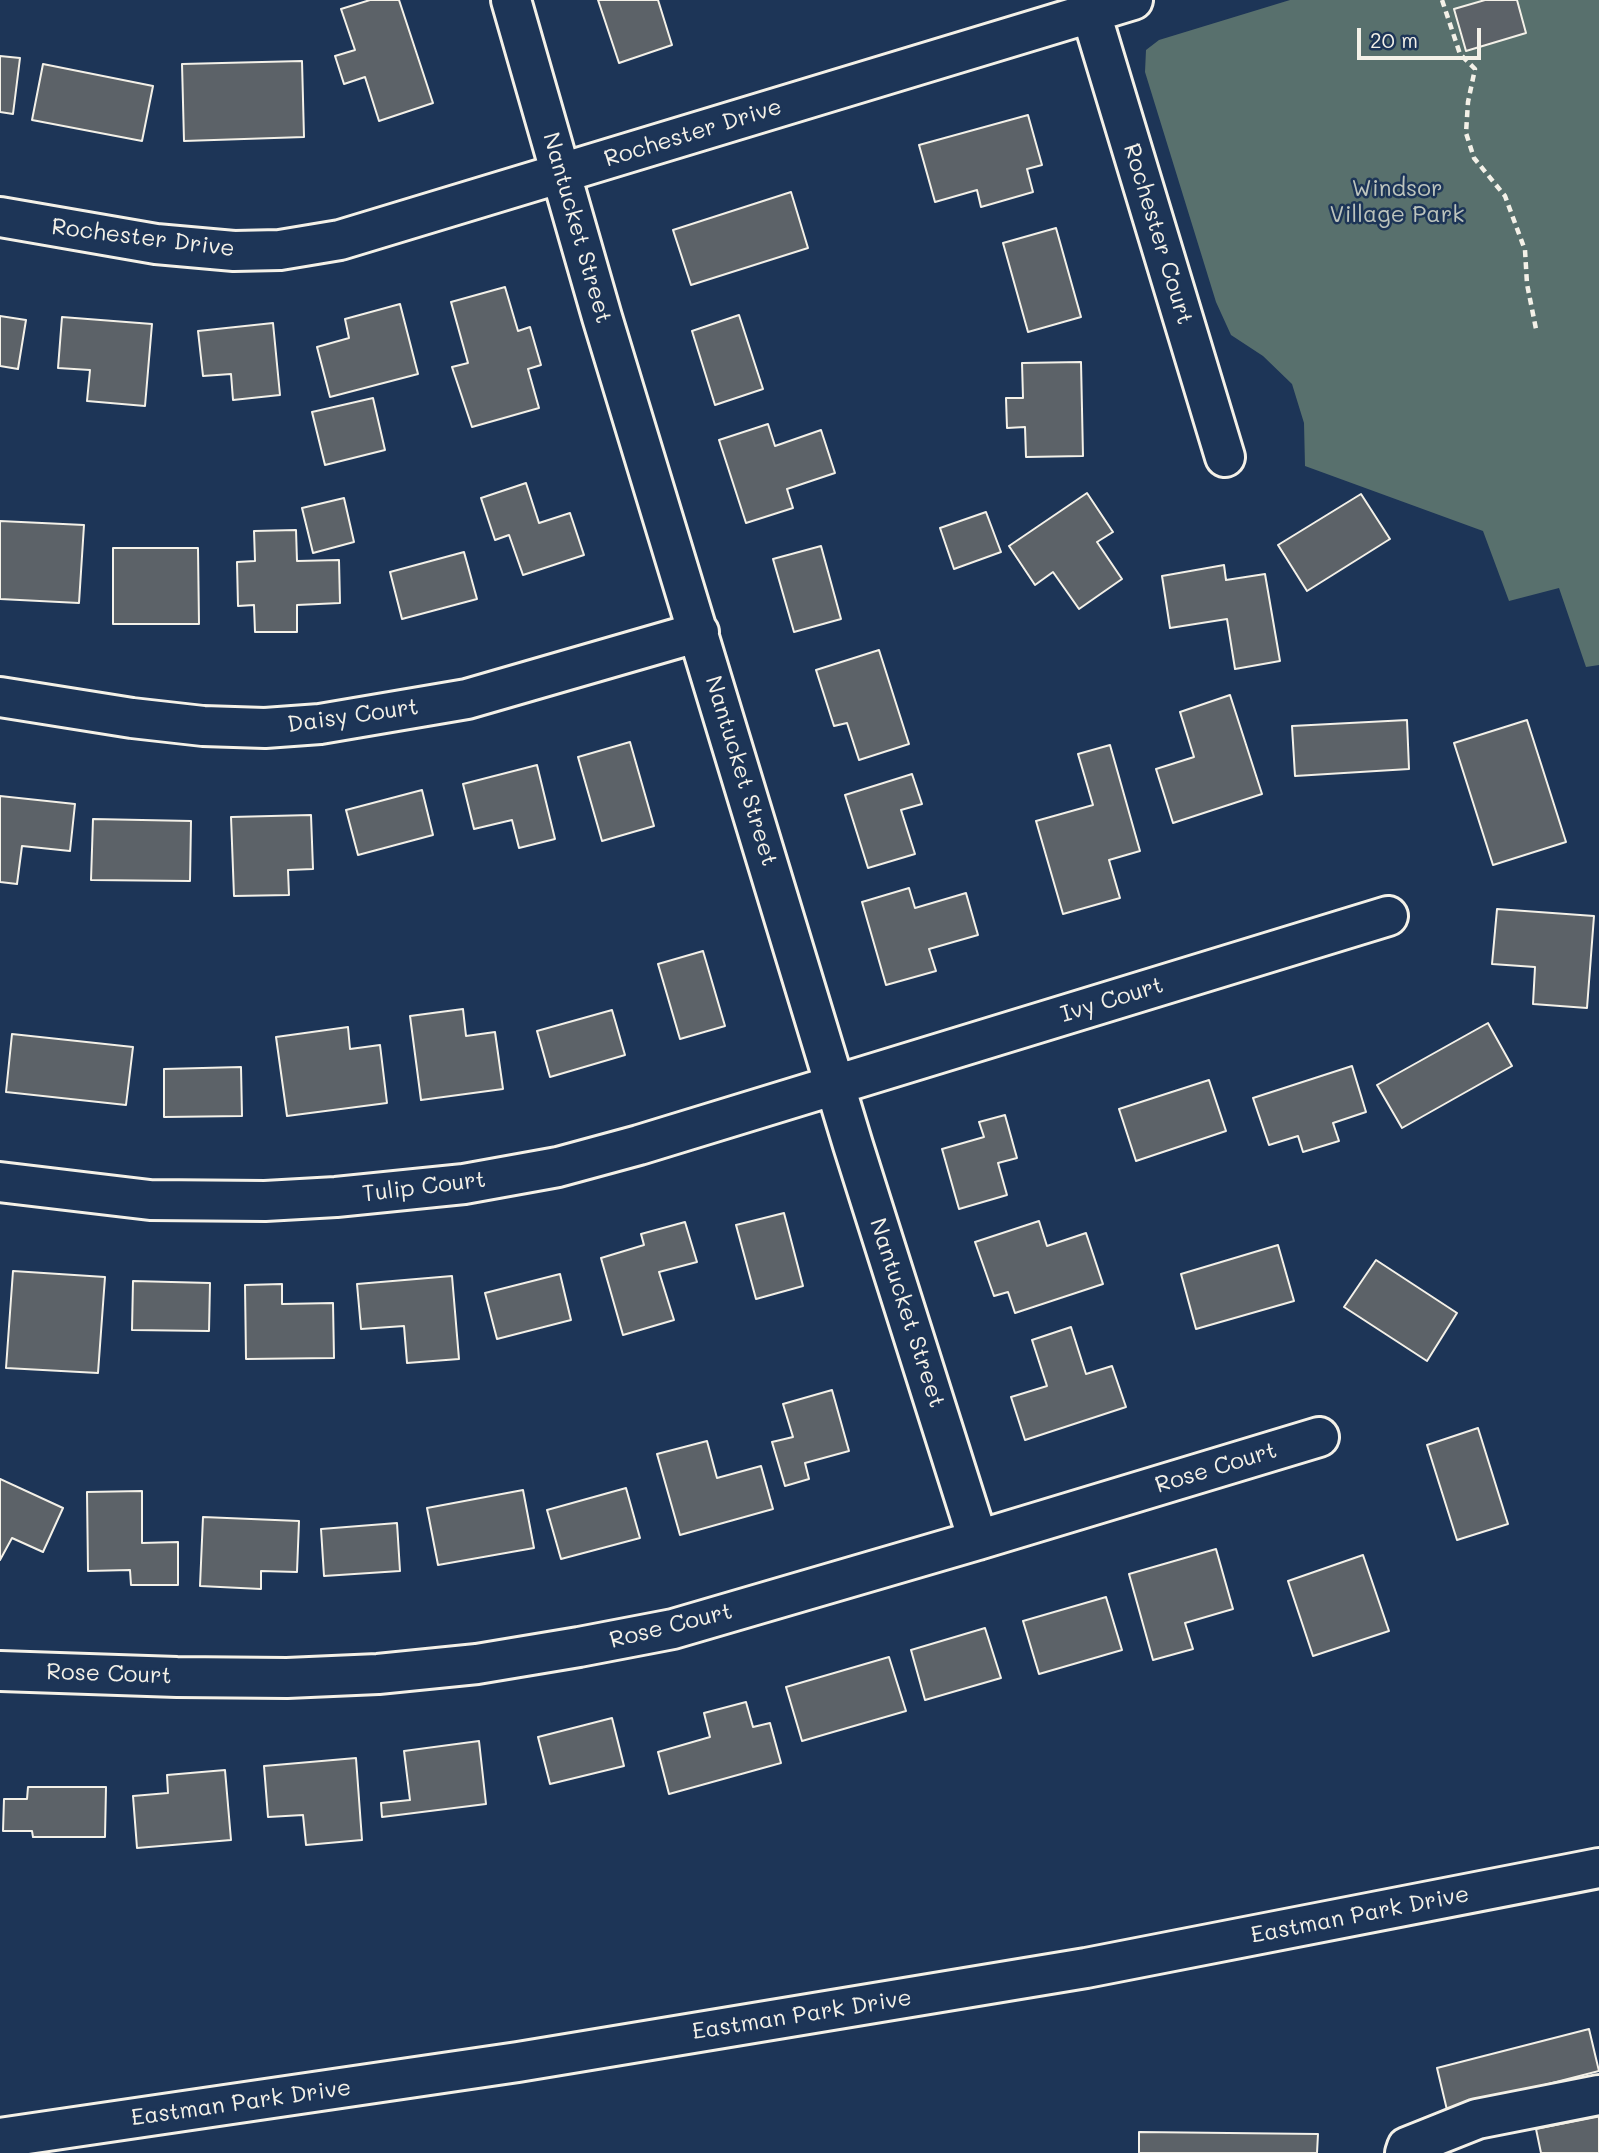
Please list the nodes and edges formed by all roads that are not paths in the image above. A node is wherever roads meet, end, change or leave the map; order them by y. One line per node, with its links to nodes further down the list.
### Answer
1 (511, 0): 4 (street, Nantucket Street)
2 (1133, 0): 3 (street, Rochester Drive)
3 (1089, 6): 4 (street, Rochester Drive); 6 (street, Rochester Court)
4 (561, 173): 5 (street, Rochester Drive); 7 (street, Nantucket Street)
5 (0, 217)
6 (1225, 457)
7 (699, 632): 8 (street, Daisy Court); 10 (street, Nantucket Street)
8 (0, 697)
9 (1388, 916): 10 (street, Ivy Court)
10 (836, 1085): 11 (street, Tulip Court); 13 (street, Nantucket Street)
11 (0, 1182)
12 (1320, 1437): 13 (street, Rose Court)
13 (978, 1540): 14 (street, Rose Court)
14 (0, 1671)
15 (1599, 1868): 17 (street, Eastman Park Drive)
16 (1599, 2095): 18 (street)
17 (0, 2138)
18 (1405, 2153)

